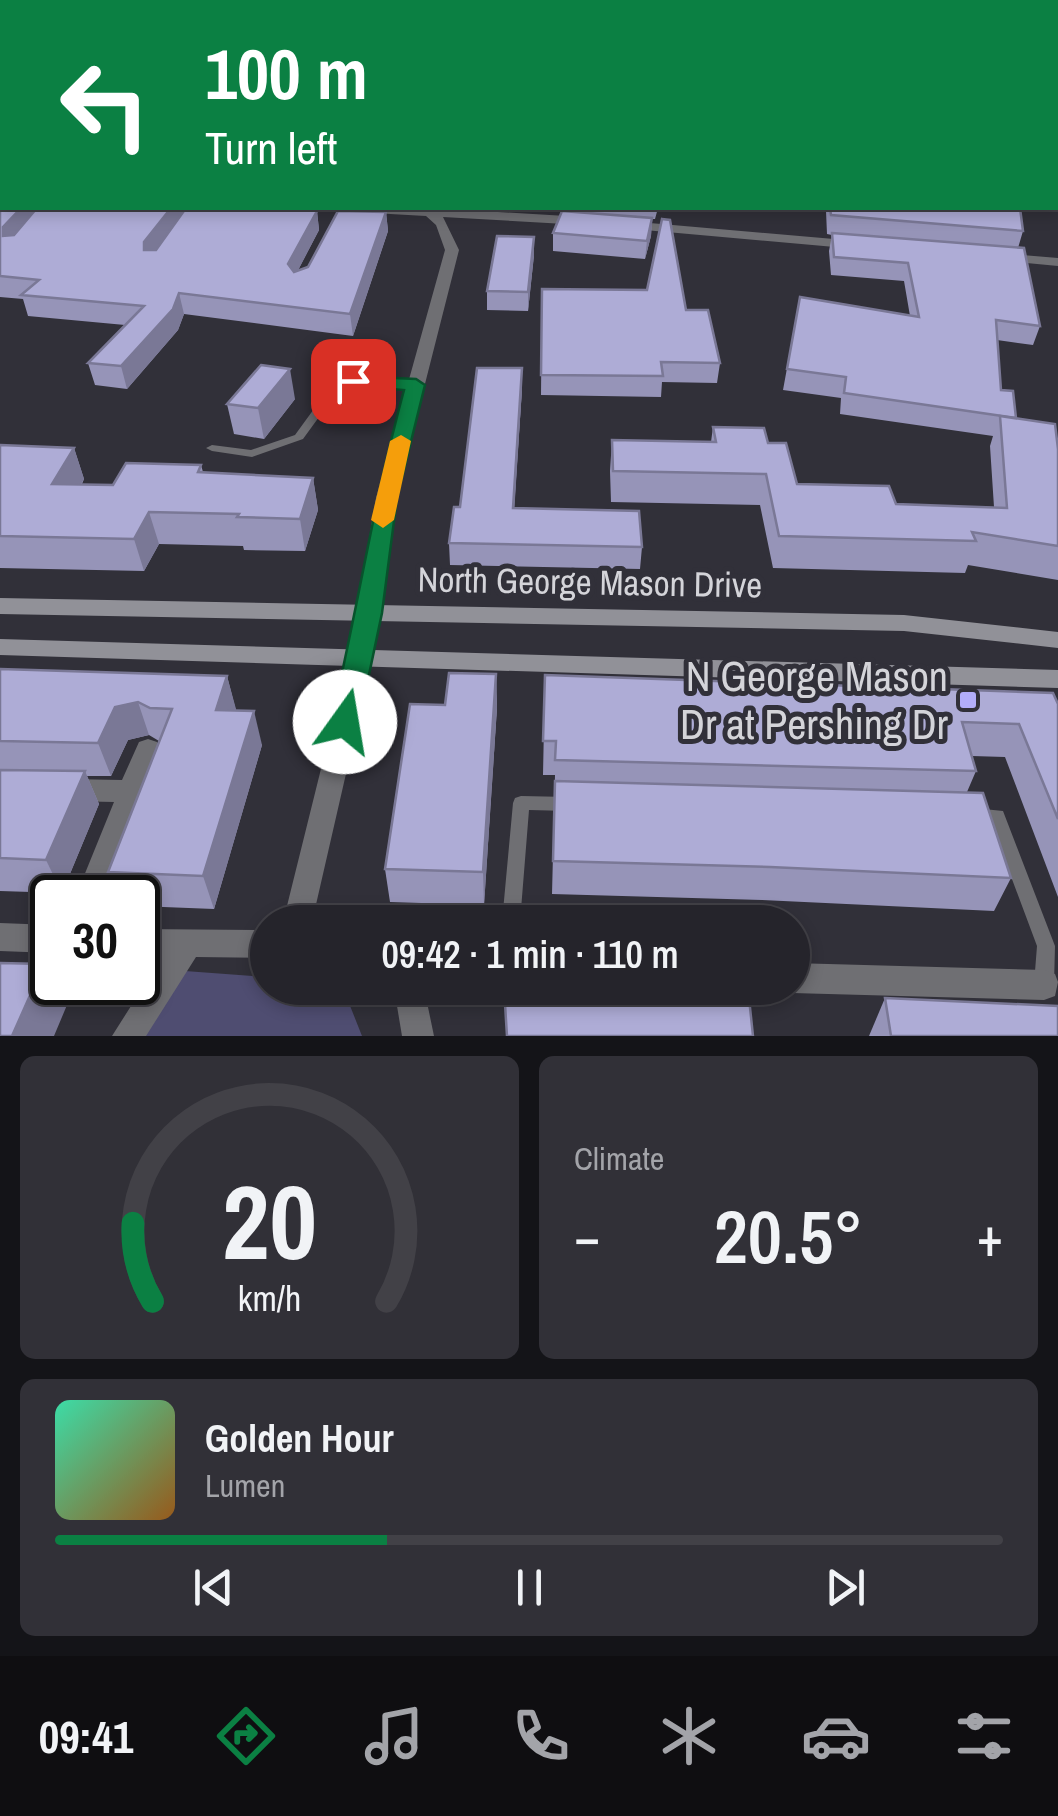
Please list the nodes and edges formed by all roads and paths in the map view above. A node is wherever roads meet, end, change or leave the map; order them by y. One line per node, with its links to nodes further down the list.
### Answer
1 (427, 210): 6 (street)
2 (438, 210): 3 (street)
3 (878, 246)
4 (991, 256): 5 (street)
5 (1058, 262)
6 (416, 385): 7 (lane); 9 (street)
7 (212, 448)
8 (0, 606): 9 (main road, North George Mason Drive)
9 (370, 613): 10 (main road, North George Mason Drive); 12 (street)
10 (1058, 640)
11 (0, 646): 12 (main road)
12 (361, 656): 13 (main road); 20 (street)
13 (1058, 679)
14 (148, 749): 16 (street)
15 (37, 789): 16 (street)
16 (131, 791): 19 (street)
17 (581, 804): 21 (lane)
18 (957, 815): 28 (lane)
19 (99, 875)
20 (302, 905)
21 (513, 905)
22 (0, 937): 23 (street)
23 (30, 938)
24 (160, 944): 26 (street)
25 (250, 944): 26 (street)
26 (186, 946): 30 (street)
27 (810, 979): 28 (street)
28 (1044, 986)
29 (412, 1005): 31 (street)
30 (128, 1036)
31 (418, 1036)

